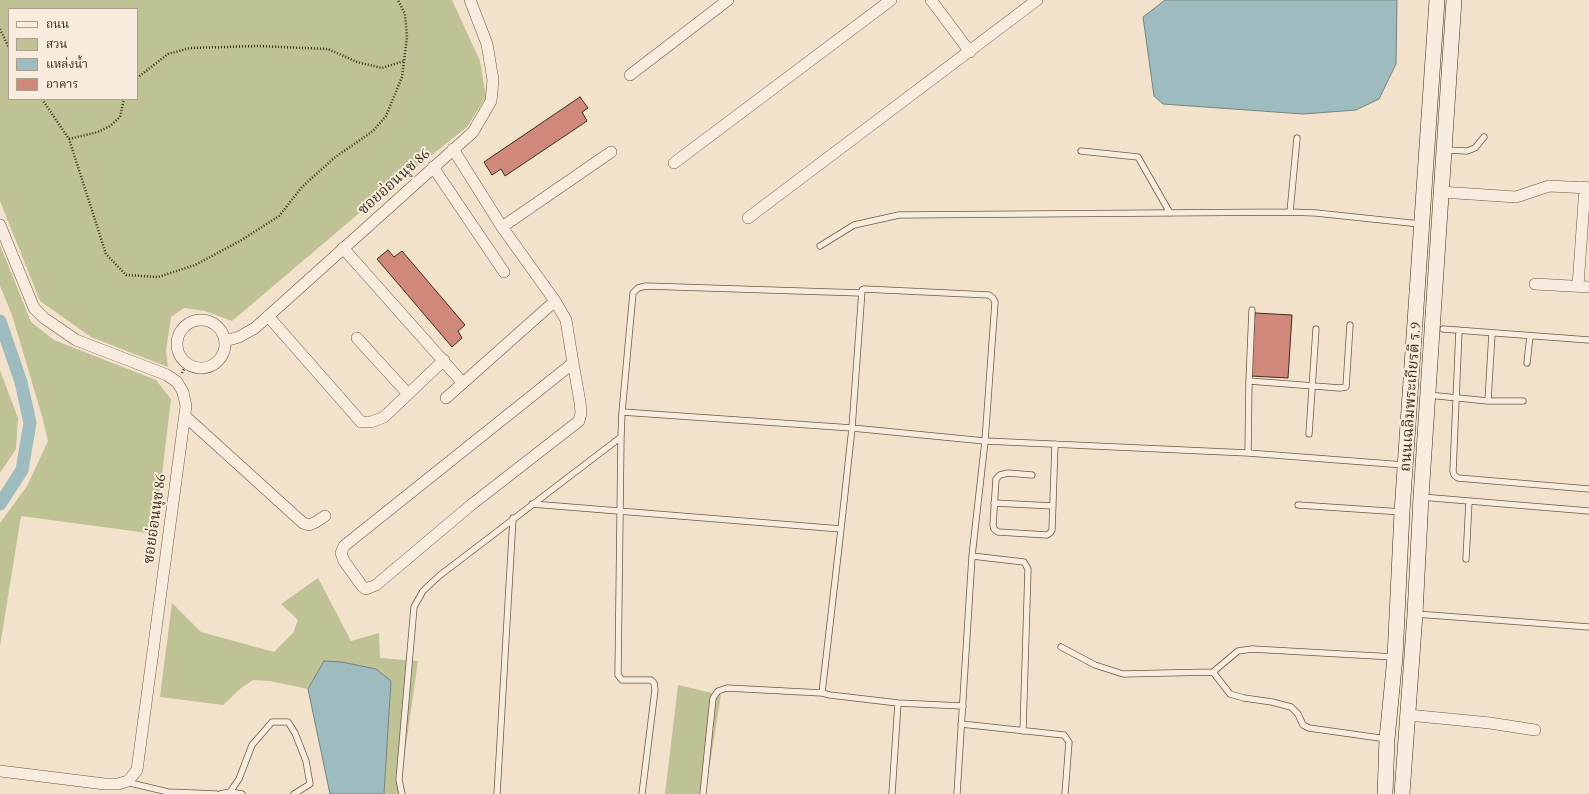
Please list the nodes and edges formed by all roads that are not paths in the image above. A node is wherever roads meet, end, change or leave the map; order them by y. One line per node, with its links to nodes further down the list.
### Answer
1 (470, 0): 12 (street, ซอยอ่อนนุช 86)
2 (728, 0): 9 (street)
3 (891, 0): 16 (street)
4 (931, 0): 8 (street)
5 (1036, 0): 8 (street)
6 (1437, 0): 24 (main road, ถนนเฉลิมพระเกียรติ ร.9)
7 (1454, 0): 13 (main road, ถนนเฉลิมพระเกียรติ ร.9)
8 (970, 52): 22 (street)
9 (630, 76)
10 (1484, 137): 13 (lane)
11 (1296, 138): 20 (lane)
12 (453, 149): 17 (street, ซอยอ่อนนุช 86); 25 (street)
13 (1444, 150): 19 (main road, ถนนเฉลิมพระเกียรติ ร.9)
14 (1081, 151): 21 (lane)
15 (611, 152): 25 (street)
16 (674, 163)
17 (433, 167): 27 (street, ซอยอ่อนนุช 86); 28 (street)
18 (1587, 187): 19 (street); 30 (street)
19 (1441, 192): 51 (main road, ถนนเฉลิมพระเกียรติ ร.9)
20 (1290, 212): 21 (lane); 24 (lane)
21 (1170, 213): 26 (lane)
22 (748, 218)
23 (0, 225): 57 (street, ซอยอ่อนนุช 86)
24 (1422, 225): 64 (main road, ถนนเฉลิมพระเกียรติ ร.9)
25 (502, 227): 32 (street)
26 (820, 246)
27 (343, 248): 34 (street, ซอยอ่อนนุช 86); 44 (street)
28 (504, 272)
29 (1535, 284): 30 (street)
30 (1583, 286)
31 (861, 293): 56 (lane); 58 (lane); 61 (lane)
32 (555, 301): 45 (street); 48 (street)
33 (1252, 310): 47 (lane)
34 (268, 316): 43 (street, ซอยอ่อนนุช 86); 50 (street)
35 (1350, 325): 49 (lane)
36 (1316, 330): 49 (lane)
37 (1443, 330): 38 (lane)
38 (1459, 330): 39 (lane); 53 (lane)
39 (1492, 333): 40 (lane); 54 (lane)
40 (1530, 336): 42 (lane); 46 (lane)
41 (357, 338): 50 (street)
42 (1589, 340)
43 (225, 341): 43 (street)
44 (444, 360): 48 (street); 50 (street)
45 (573, 362): 45 (street)
46 (1527, 363)
47 (1248, 380): 49 (lane); 63 (lane)
48 (462, 382): 52 (street)
49 (1313, 386): 59 (lane)
50 (408, 394)
51 (1428, 395): 53 (lane); 67 (main road, ถนนเฉลิมพระเกียรติ ร.9)
52 (446, 398)
53 (1457, 398): 54 (lane); 66 (lane)
54 (1488, 401): 55 (lane)
55 (1523, 401)
56 (622, 412): 58 (lane); 60 (lane)
57 (185, 416): 76 (street); 95 (street, ซอยอ่อนนุช 86)
58 (852, 428): 61 (lane); 78 (lane)
59 (1309, 434)
60 (621, 437): 70 (lane); 73 (lane)
61 (984, 441): 62 (lane); 79 (lane)
62 (1055, 444): 63 (lane); 72 (lane)
63 (1248, 453): 64 (lane)
64 (1406, 465): 75 (main road, ถนนเฉลิมพระเกียรติ ร.9)
65 (1032, 475): 69 (lane)
66 (1589, 489)
67 (1421, 497): 68 (lane); 81 (main road, ถนนเฉลิมพระเกียรติ ร.9)
68 (1469, 502): 74 (lane); 80 (lane)
69 (994, 503): 72 (lane); 72 (lane)
70 (532, 504): 73 (lane); 77 (lane)
71 (1298, 505): 75 (lane)
72 (1053, 506)
73 (620, 511): 78 (lane); 103 (lane)
74 (1589, 511)
75 (1402, 512): 84 (main road, ถนนเฉลิมพระเกียรติ ร.9)
76 (325, 516)
77 (513, 518): 101 (lane); 102 (lane)
78 (841, 529): 86 (lane)
79 (972, 556): 88 (lane); 92 (lane)
80 (1466, 559)
81 (1415, 614): 82 (lane); 89 (main road, ถนนเฉลิมพระเกียรติ ร.9)
82 (1589, 627)
83 (1061, 646): 85 (lane)
84 (1395, 657): 85 (lane); 93 (main road, ถนนเฉลิมพระเกียรติ ร.9)
85 (1213, 672): 93 (lane)
86 (822, 693): 87 (lane); 104 (lane)
87 (898, 703): 88 (lane); 105 (lane)
88 (963, 706): 90 (lane)
89 (1408, 715): 91 (street); 109 (main road, ถนนเฉลิมพระเกียรติ ร.9)
90 (961, 724): 92 (lane); 106 (lane)
91 (1535, 730)
92 (1023, 731): 107 (lane)
93 (1387, 739): 108 (main road, ถนนเฉลิมพระเกียรติ ร.9)
94 (0, 771): 95 (street)
95 (123, 782): 97 (lane)
96 (230, 792): 98 (lane); 99 (lane); 100 (lane)
97 (216, 794)
98 (220, 794)
99 (242, 794)
100 (294, 794)
101 (402, 794)
102 (497, 794)
103 (642, 794)
104 (703, 794)
105 (892, 794)
106 (957, 794)
107 (1065, 794)
108 (1385, 794)
109 (1402, 794)

